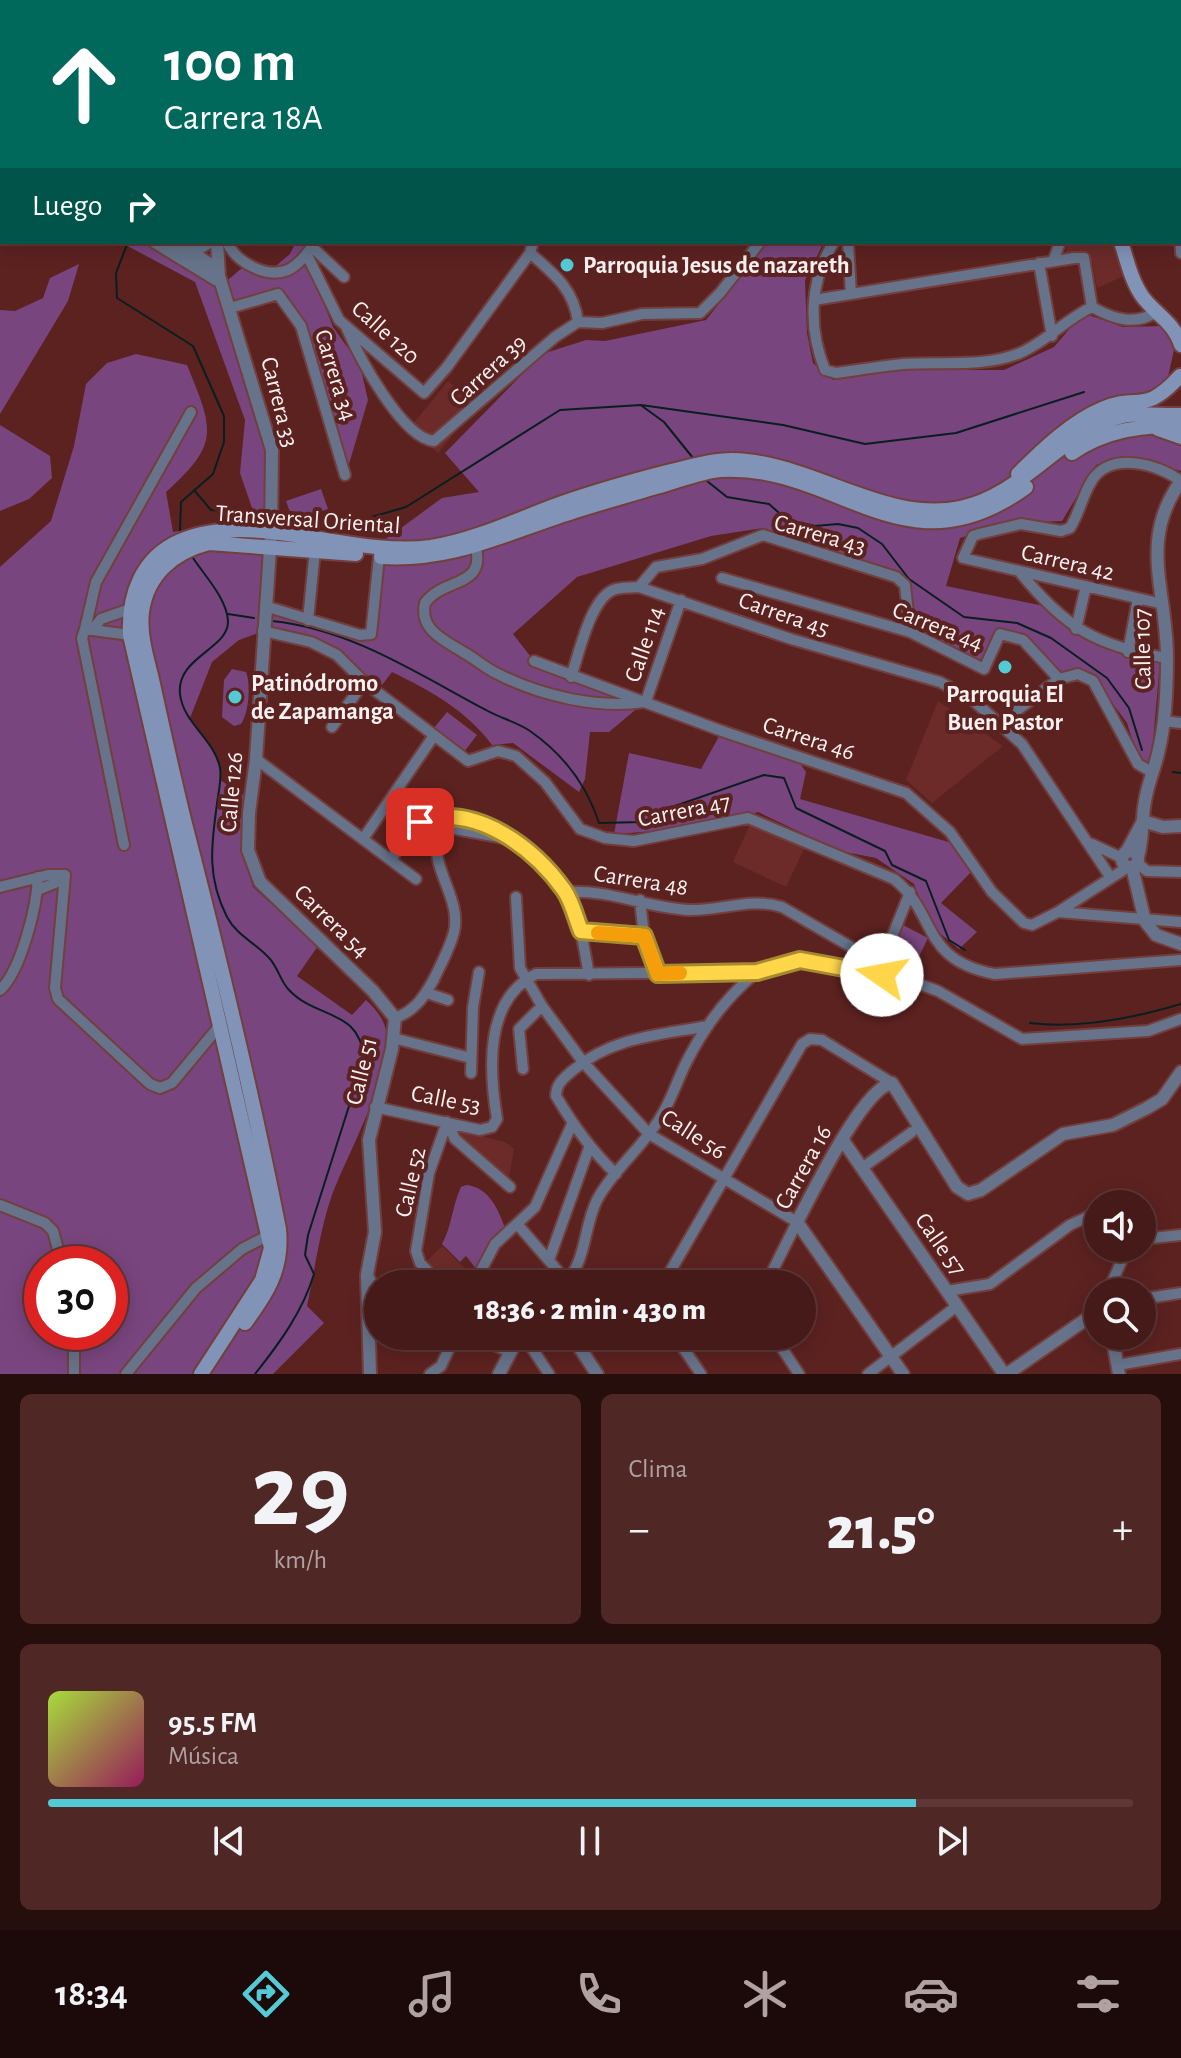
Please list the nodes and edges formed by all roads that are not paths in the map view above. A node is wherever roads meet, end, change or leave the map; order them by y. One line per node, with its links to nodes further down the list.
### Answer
1 (207, 244): 12 (street)
2 (217, 244): 16 (street)
3 (228, 244): 11 (street)
4 (758, 244): 22 (street)
5 (833, 244): 18 (street)
6 (848, 244): 17 (street)
7 (1059, 244): 13 (street)
8 (1122, 244): 21 (main road)
9 (532, 247): 22 (street); 24 (street, Calle 120)
10 (175, 248): 12 (street, Carrera 33); 16 (street, Carrera 33)
11 (312, 248): 15 (street); 24 (street, Calle 120)
12 (195, 254): 16 (street, Carrera 33)
13 (1054, 259): 14 (street); 19 (street)
14 (1039, 263): 17 (street); 25 (street)
15 (344, 277)
16 (221, 281): 20 (street, Carrera 33)
17 (851, 294): 18 (street)
18 (814, 300): 25 (street)
19 (1092, 307): 21 (street); 25 (street)
20 (230, 308): 35 (street, Carrera 34); 38 (street, Carrera 33)
21 (1158, 311): 23 (main road); 26 (main road)
22 (578, 322): 24 (street, Carrera 39)
23 (1181, 322)
24 (346, 326)
25 (1052, 336)
26 (1181, 345)
27 (1181, 369): 28 (main road)
28 (1180, 376): 29 (main road); 37 (main road)
29 (1181, 388)
30 (191, 412): 52 (street)
31 (1181, 415): 37 (main road, Transversal Oriental)
32 (1181, 424): 33 (main road, Transversal Oriental)
33 (1150, 426): 34 (main road); 39 (main road, Transversal Oriental)
34 (1181, 437)
35 (345, 475)
36 (1181, 481): 42 (street, Carrera 42); 48 (street, Calle 107)
37 (1009, 488): 39 (main road, Transversal Oriental)
38 (271, 540): 39 (main road, Transversal Oriental); 40 (main road, Transversal Oriental); 49 (street, Calle 126); 50 (main road, Transversal Oriental); 171 (main road, Transversal Oriental)
39 (474, 542): 41 (main road, Transversal Oriental); 63 (street)
40 (315, 550): 41 (main road, Transversal Oriental); 51 (street)
41 (379, 557): 51 (street)
42 (1019, 571): 44 (street, Carrera 42); 53 (street)
43 (722, 578): 55 (street, Carrera 44)
44 (1086, 586): 46 (street, Carrera 42); 53 (street)
45 (639, 587): 47 (street, Carrera 45); 55 (street, Carrera 43); 60 (street, Carrera 45)
46 (1138, 599): 48 (street, Carrera 42); 57 (street)
47 (681, 600): 63 (street, Calle 114); 65 (street, Carrera 45)
48 (1163, 604): 58 (street, Calle 107)
49 (265, 606): 51 (street); 54 (street, Calle 126)
50 (130, 609): 52 (street); 56 (main road, Transversal Oriental)
51 (308, 620)
52 (89, 629): 56 (street); 76 (street)
53 (1076, 629): 57 (street)
54 (263, 631): 62 (street, Carrera 47); 69 (street, Calle 126)
55 (910, 632): 61 (street, Carrera 44)
56 (130, 635): 111 (main road, Transversal Oriental)
57 (1128, 652): 58 (street)
58 (1167, 658): 64 (street, Calle 107)
59 (534, 661): 60 (street, Carrera 46)
60 (571, 677): 63 (street, Carrera 46)
61 (1059, 679): 65 (street); 70 (street)
62 (364, 682): 67 (street); 68 (street, Carrera 47)
63 (646, 701): 91 (street, Carrera 46)
64 (1163, 721): 66 (street); 70 (street, Calle 107)
65 (1000, 723): 75 (street, Carrera 45)
66 (1181, 723)
67 (332, 727)
68 (433, 737): 73 (street); 88 (street, Carrera 47)
69 (256, 759): 73 (street); 77 (street, Calle 126)
70 (1153, 773): 71 (street, Calle 107)
71 (1143, 821): 72 (street); 79 (street, Calle 107)
72 (1181, 826)
73 (363, 839): 78 (street)
74 (513, 840): 78 (street, Carrera 48); 87 (street, Carrera 48); 106 (street, Calle 51)
75 (1088, 840): 79 (street); 82 (street, Carrera 45)
76 (124, 845)
77 (248, 850): 109 (street, Carrera 54)
78 (392, 859): 83 (street)
79 (1131, 861): 80 (street); 82 (street); 92 (street, Calle 107)
80 (1181, 872)
81 (38, 877): 84 (street); 85 (street); 86 (street)
82 (1111, 878): 91 (street)
83 (416, 879)
84 (58, 881): 86 (street); 114 (street)
85 (0, 887)
86 (38, 890): 105 (street)
87 (566, 892): 90 (street, Carrera 48); 94 (street)
88 (910, 892): 97 (street); 98 (street)
89 (516, 897): 103 (street, Calle 56)
90 (640, 900): 95 (street); 98 (street, Carrera 48)
91 (1058, 912): 92 (street)
92 (1145, 921): 93 (street); 96 (street)
93 (1181, 922)
94 (581, 931): 95 (street); 102 (street)
95 (644, 936): 101 (street)
96 (1181, 944)
97 (1181, 960)
98 (882, 962): 104 (street, Carrera 48)
99 (479, 972): 116 (street)
100 (757, 972): 101 (street); 104 (street, Carrera 48); 112 (street)
101 (658, 974): 102 (street)
102 (589, 975): 103 (street)
103 (525, 979): 108 (street, Calle 56); 123 (street, Calle 53)
104 (908, 980): 110 (street, Carrera 48)
105 (0, 990)
106 (427, 993): 107 (street); 109 (street, Calle 51)
107 (448, 1000)
108 (542, 1006): 117 (street, Calle 56); 118 (street)
109 (395, 1018): 113 (street, Calle 51)
110 (1181, 1019)
111 (221, 1024): 114 (street); 115 (main road, Transversal Oriental)
112 (708, 1026): 117 (street); 126 (street)
113 (393, 1038): 116 (street); 122 (street, Calle 51)
114 (202, 1049): 115 (street)
115 (227, 1055): 137 (main road, Transversal Oriental)
116 (471, 1058): 120 (street)
117 (583, 1062): 124 (street); 126 (street, Calle 56)
118 (523, 1069)
119 (1181, 1072): 121 (street)
120 (471, 1073)
121 (892, 1083): 127 (street, Carrera 16); 131 (street)
122 (375, 1107): 123 (street, Calle 53); 142 (street, Calle 51)
123 (447, 1122): 132 (street); 143 (street, Calle 52)
124 (572, 1124): 128 (street); 136 (street)
125 (912, 1132): 129 (street)
126 (649, 1134): 130 (street); 131 (street, Calle 56)
127 (842, 1139): 129 (street, Calle 57); 135 (street, Carrera 16)
128 (589, 1148): 130 (street); 141 (street)
129 (862, 1168): 149 (street, Calle 57)
130 (616, 1174): 146 (street)
131 (723, 1178): 135 (street, Calle 56); 147 (street)
132 (510, 1187)
133 (0, 1205): 140 (street)
134 (1084, 1218): 149 (street)
135 (797, 1222): 148 (street, Carrera 16); 165 (street, Calle 56)
136 (518, 1225): 141 (street); 144 (street)
137 (269, 1235): 169 (street); 170 (main road, Transversal Oriental)
138 (1181, 1235): 139 (street)
139 (1156, 1238)
140 (57, 1246)
141 (549, 1260): 145 (street)
142 (368, 1270)
143 (427, 1270)
144 (481, 1270)
145 (557, 1270)
146 (575, 1270)
147 (671, 1270)
148 (773, 1270)
149 (947, 1291): 152 (street, Calle 57)
150 (1181, 1293): 151 (street)
151 (1156, 1297)
152 (957, 1306): 165 (street); 180 (street, Calle 57)
153 (1084, 1320): 180 (street)
154 (74, 1350): 168 (street)
155 (369, 1350): 172 (street, Calle 51)
156 (448, 1350): 173 (street)
157 (506, 1350): 163 (street)
158 (531, 1350): 167 (street)
159 (581, 1350): 175 (street)
160 (685, 1350): 176 (street)
161 (783, 1350): 177 (street)
162 (1114, 1350): 166 (street)
163 (511, 1352): 174 (street)
164 (1181, 1354): 166 (street)
165 (891, 1357): 178 (street); 179 (street, Calle 56)
166 (1118, 1370)
167 (546, 1373)
168 (74, 1374)
169 (126, 1374)
170 (201, 1374)
171 (211, 1374)
172 (370, 1374)
173 (430, 1374)
174 (499, 1374)
175 (597, 1374)
176 (701, 1374)
177 (799, 1374)
178 (868, 1374)
179 (903, 1374)
180 (1005, 1374)

